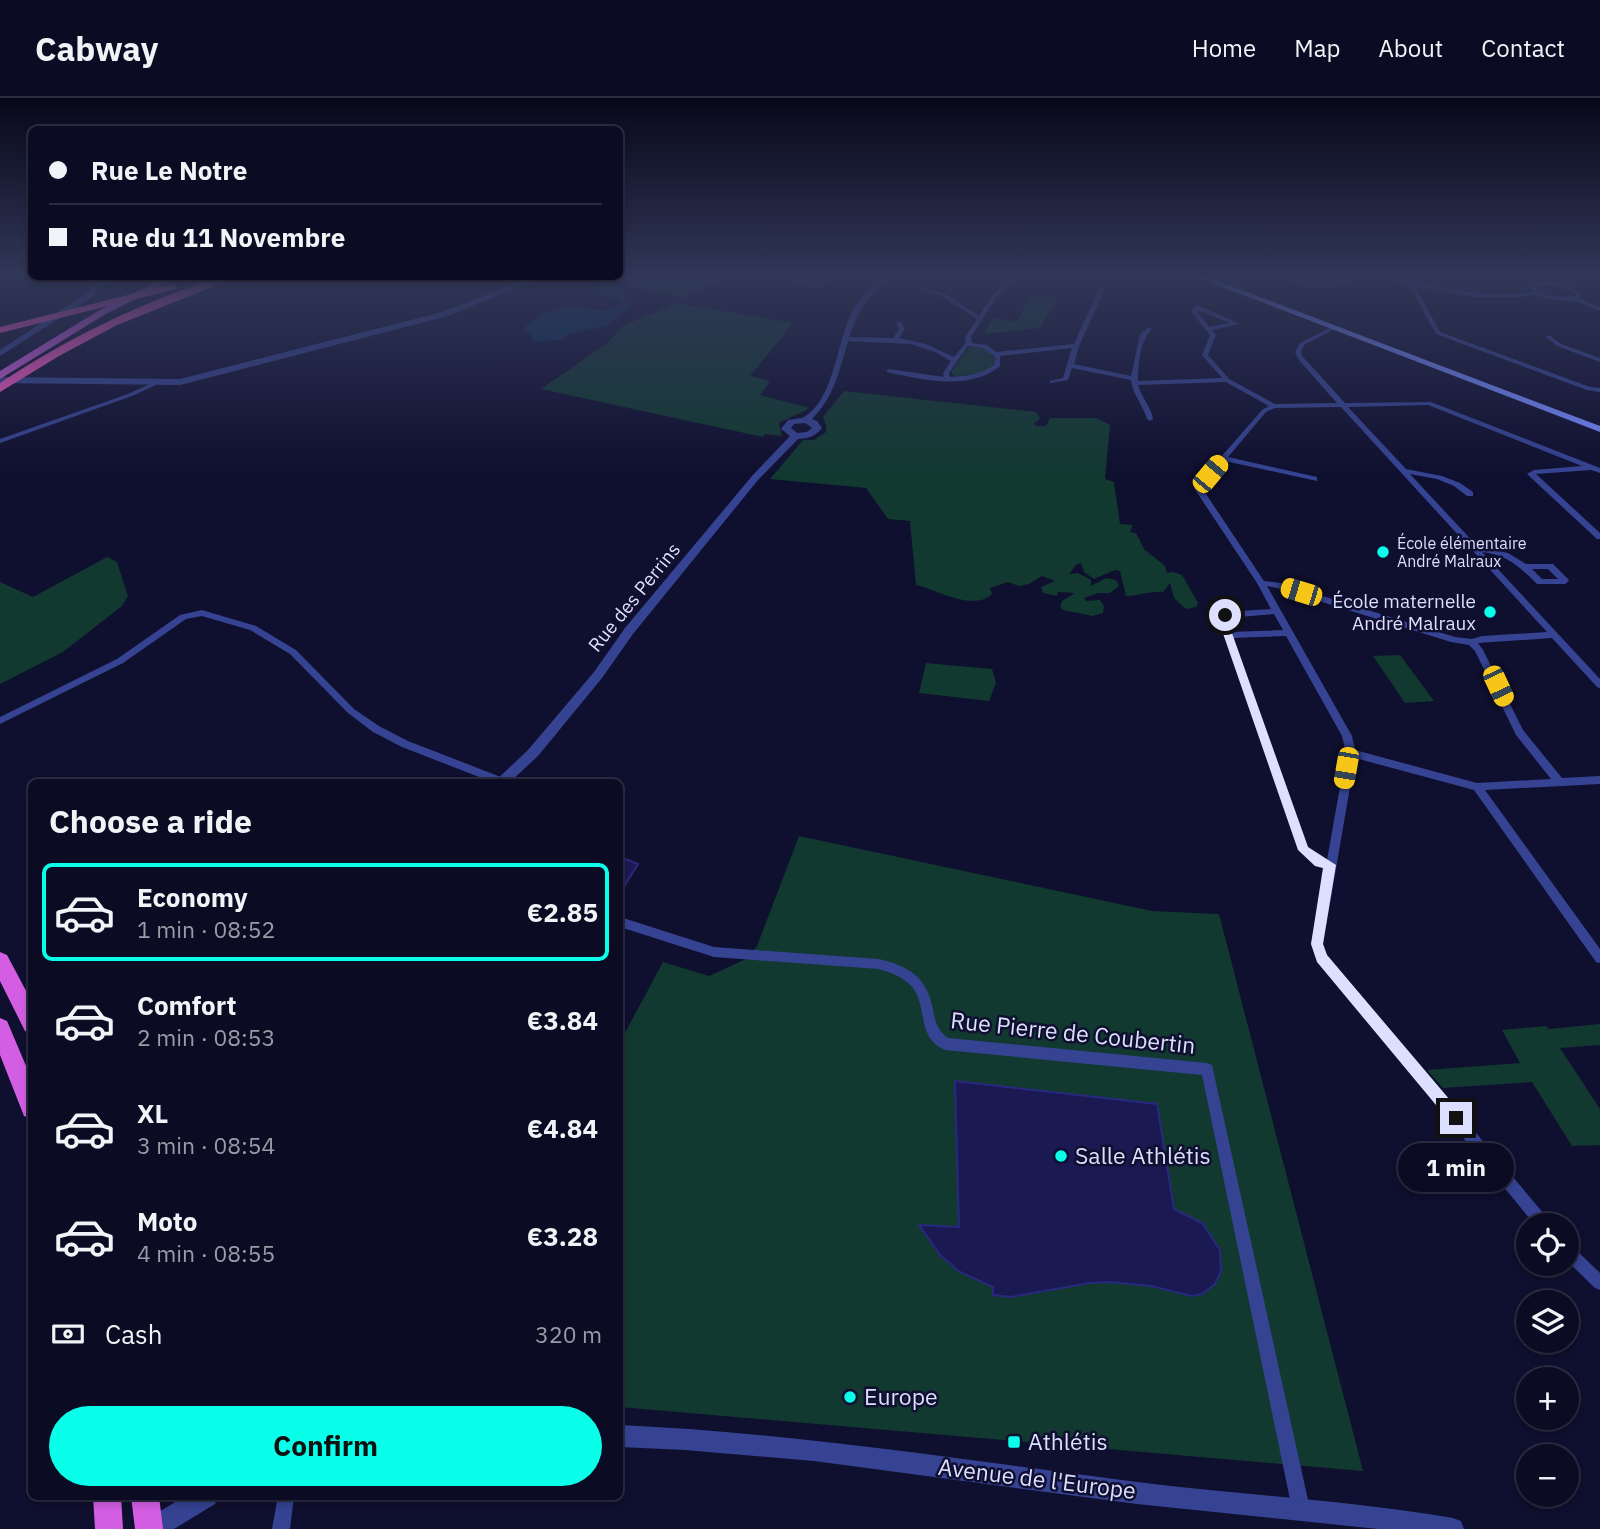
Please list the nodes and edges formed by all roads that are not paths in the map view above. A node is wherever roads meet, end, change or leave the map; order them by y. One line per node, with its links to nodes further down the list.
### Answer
1 (19, 342): 16 (street)
2 (56, 342): 23 (highway)
3 (79, 342): 28 (highway)
4 (337, 342): 27 (street)
5 (845, 342): 33 (street)
6 (912, 342): 18 (street)
7 (1078, 342): 15 (street)
8 (1142, 342): 25 (street)
9 (1210, 342): 24 (street)
10 (1306, 342): 30 (street)
11 (1369, 342): 34 (main road)
12 (1462, 342): 29 (street)
13 (1555, 342): 19 (street)
14 (969, 344): 17 (street); 18 (street)
15 (1076, 346): 17 (street); 20 (street)
16 (0, 354)
17 (997, 354): 22 (street)
18 (954, 360): 22 (street)
19 (1600, 360)
20 (1072, 366): 25 (street); 26 (street)
21 (890, 371): 22 (street)
22 (947, 377)
23 (0, 378): 27 (street)
24 (1227, 380): 25 (street); 31 (street)
25 (1135, 381): 32 (street)
26 (1052, 382)
27 (154, 383): 36 (street)
28 (0, 388)
29 (1600, 390)
30 (1344, 406): 31 (street); 38 (street); 39 (street)
31 (1274, 407): 37 (street)
32 (1150, 419)
33 (806, 420): 35 (street); 35 (street, Rue des Perrins)
34 (1600, 431)
35 (796, 436): 55 (street, Rue des Perrins)
36 (0, 441)
37 (1223, 458): 40 (street); 45 (street)
38 (1596, 470): 42 (street)
39 (1405, 471): 41 (street); 43 (street)
40 (1314, 479)
41 (1470, 494)
42 (1598, 534)
43 (1477, 549): 44 (street); 49 (street)
44 (1526, 567)
45 (1261, 583): 46 (street); 50 (street)
46 (1277, 611): 47 (street); 48 (street)
47 (1289, 633): 48 (street); 53 (street)
48 (1228, 635): 59 (street)
49 (1554, 635): 50 (street); 51 (street)
50 (1472, 642): 57 (street)
51 (1600, 685)
52 (0, 721): 54 (street)
53 (1351, 753): 58 (street); 59 (street)
54 (494, 779)
55 (505, 779)
56 (1600, 780): 57 (street)
57 (1559, 782): 58 (street)
58 (1477, 787): 61 (street)
59 (1330, 865): 66 (street)
60 (623, 923): 74 (street, Rue Pierre de Coubertin)
61 (1600, 958)
62 (0, 961): 63 (highway)
63 (28, 1016)
64 (0, 1028): 65 (highway)
65 (28, 1098)
66 (1534, 1213)
67 (1579, 1263): 68 (street)
68 (1600, 1283)
69 (623, 1436): 74 (street, Avenue de l'Europe)
70 (107, 1500): 76 (highway)
71 (146, 1500): 77 (highway)
72 (200, 1500): 77 (street)
73 (285, 1500): 78 (street)
74 (1301, 1509): 75 (street, Avenue de l'Europe)
75 (1443, 1528)
76 (109, 1529)
77 (150, 1529)
78 (281, 1529)

